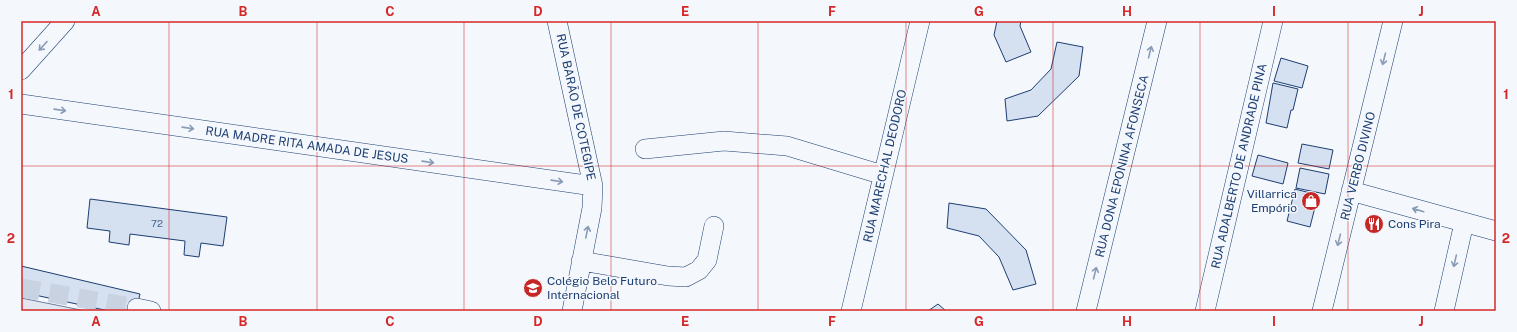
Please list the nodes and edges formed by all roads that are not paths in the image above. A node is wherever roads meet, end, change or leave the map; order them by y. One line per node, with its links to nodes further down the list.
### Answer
1 (65, 21): 7 (street, one-way to 7)
2 (557, 21): 11 (street, RUA BARÃO DE COTEGIPE)
3 (920, 21): 10 (street, RUA MARECHAL DEODORO)
4 (1157, 21): 19 (street, RUA DONA EPONINA AFONSECA, one-way to 4)
5 (1273, 21): 20 (street, RUA ADALBERTO DE ANDRADE PINA)
6 (1393, 21): 12 (street, RUA VERBO DIVINO, one-way to 12)
7 (21, 70)
8 (21, 104): 11 (street, RUA MADRE RITA AMADA DE JESUS, one-way to 11)
9 (646, 149): 10 (street)
10 (883, 175): 18 (street, RUA MARECHAL DEODORO)
11 (593, 186): 16 (street, RUA BARÃO DE COTEGIPE, one-way to 11)
12 (1351, 191): 13 (street, one-way to 12); 21 (street, RUA VERBO DIVINO, one-way to 21)
13 (1464, 223): 15 (street); 22 (street, one-way to 22)
14 (714, 226): 16 (street)
15 (1496, 231)
16 (581, 261): 17 (street, RUA BARÃO DE COTEGIPE)
17 (572, 311)
18 (851, 311)
19 (1086, 311)
20 (1205, 311)
21 (1322, 311)
22 (1444, 311)

